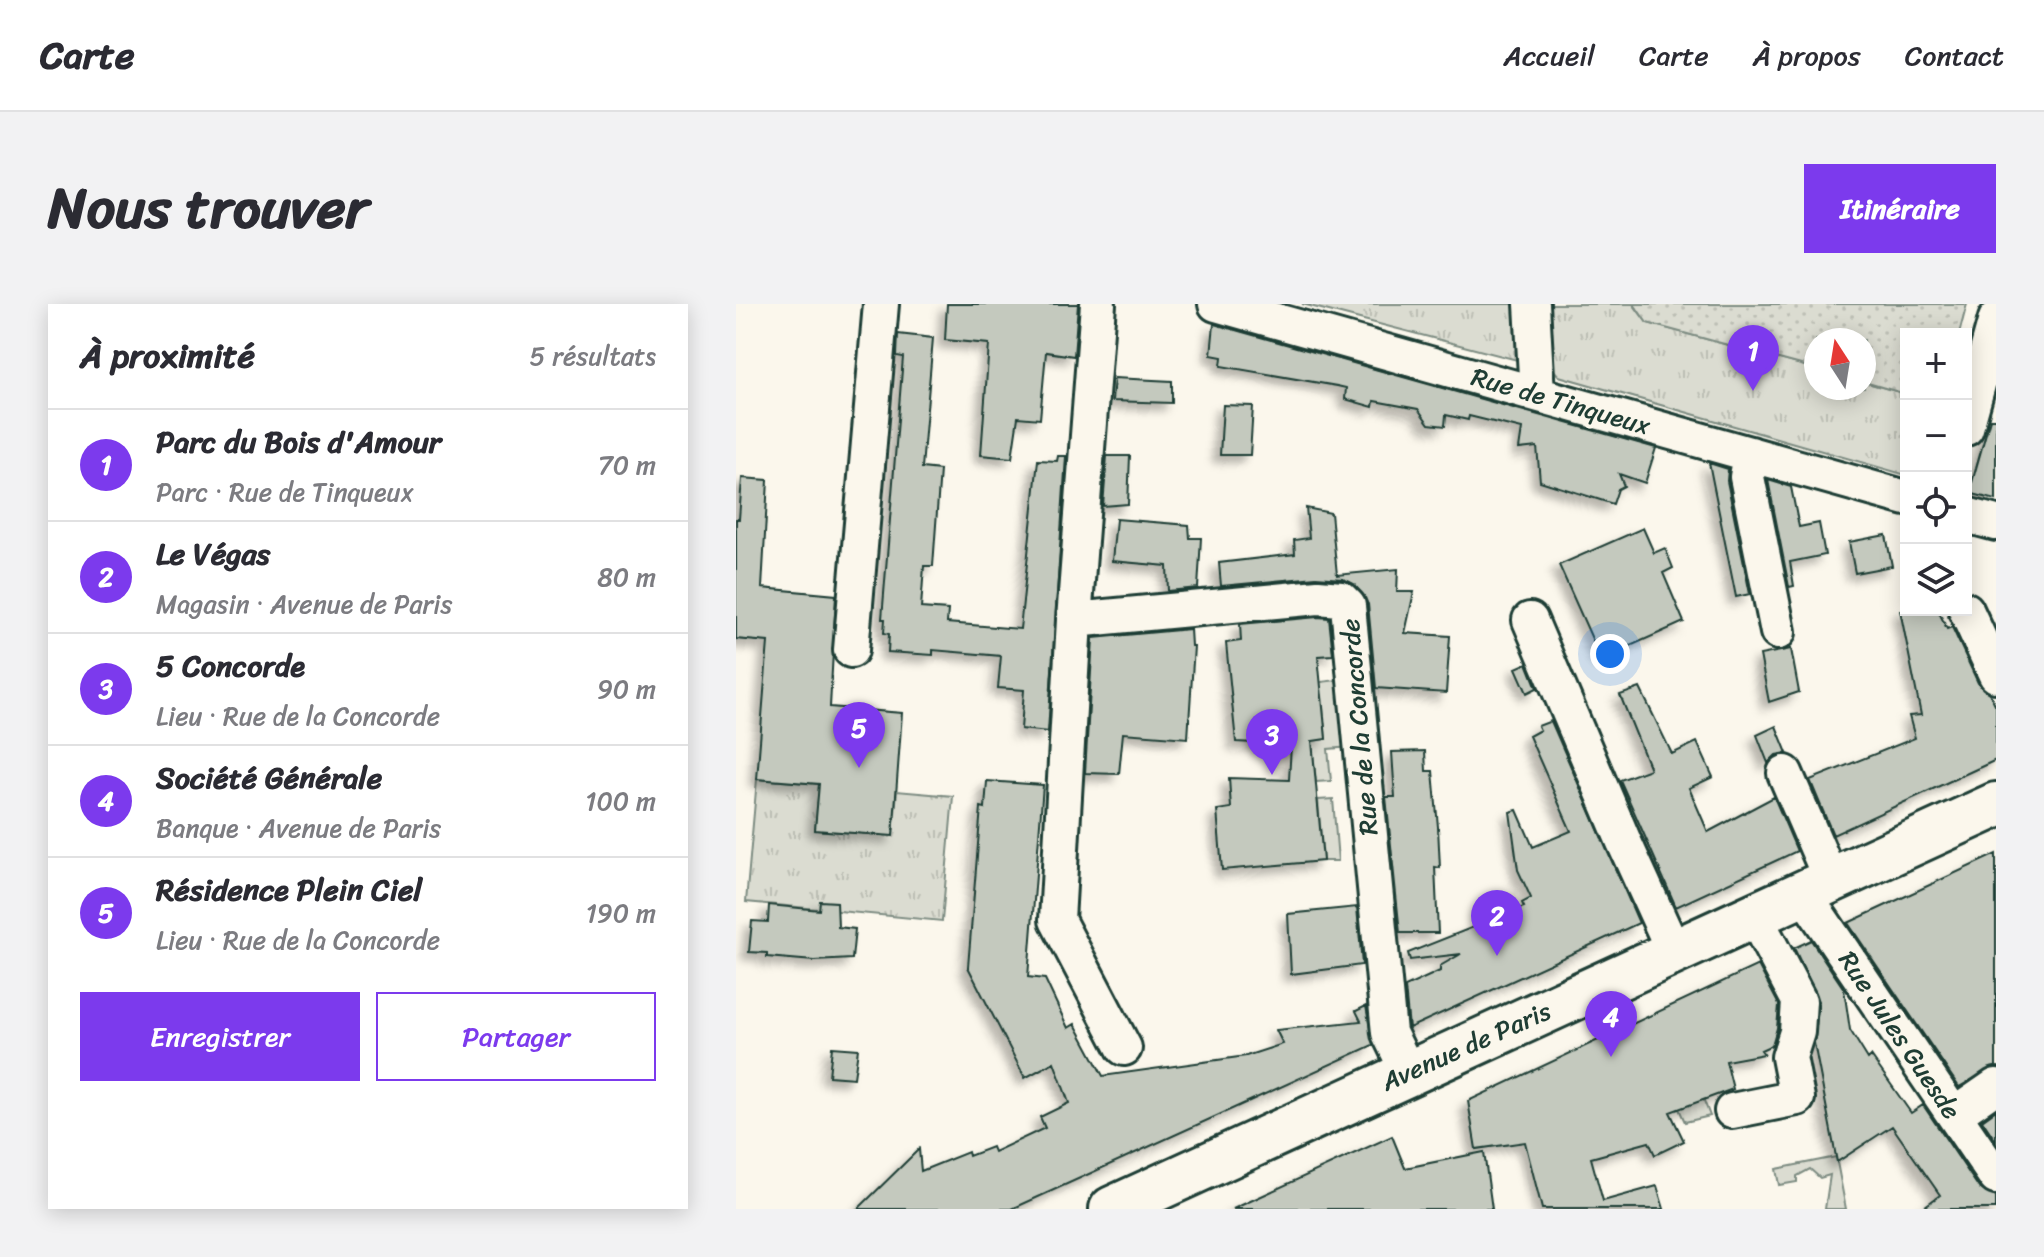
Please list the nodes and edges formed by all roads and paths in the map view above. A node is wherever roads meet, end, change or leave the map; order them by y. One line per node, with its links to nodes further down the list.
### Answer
1 (881, 304): 16 (street)
2 (1098, 304): 13 (street)
3 (1216, 304): 6 (street, Rue de Tinqueux)
4 (1532, 304): 6 (street)
5 (1996, 319): 7 (street)
6 (1537, 394): 8 (street, Rue de Tinqueux)
7 (1972, 406)
8 (1751, 454): 9 (street, Rue de Tinqueux); 15 (street)
9 (1900, 496)
10 (1972, 517): 11 (street)
11 (1996, 523)
12 (1969, 616): 17 (street)
13 (1074, 620): 23 (street); 24 (street, Rue de la Concorde)
14 (1530, 620): 22 (street)
15 (1778, 632)
16 (851, 650)
17 (1996, 675)
18 (1785, 773): 20 (street, Rue Jules Guesde)
19 (1996, 805): 20 (main road, Avenue de Paris)
20 (1817, 887): 21 (main road, Avenue de Paris); 27 (street, Rue Jules Guesde)
21 (1754, 915): 22 (main road, Avenue de Paris); 26 (street)
22 (1674, 952): 24 (main road, Avenue de Paris)
23 (1124, 1048)
24 (1408, 1072): 29 (main road, Avenue de Paris)
25 (1996, 1086): 27 (street)
26 (1732, 1111)
27 (1954, 1115): 28 (street, Rue Jules Guesde)
28 (1996, 1177)
29 (1112, 1209)

